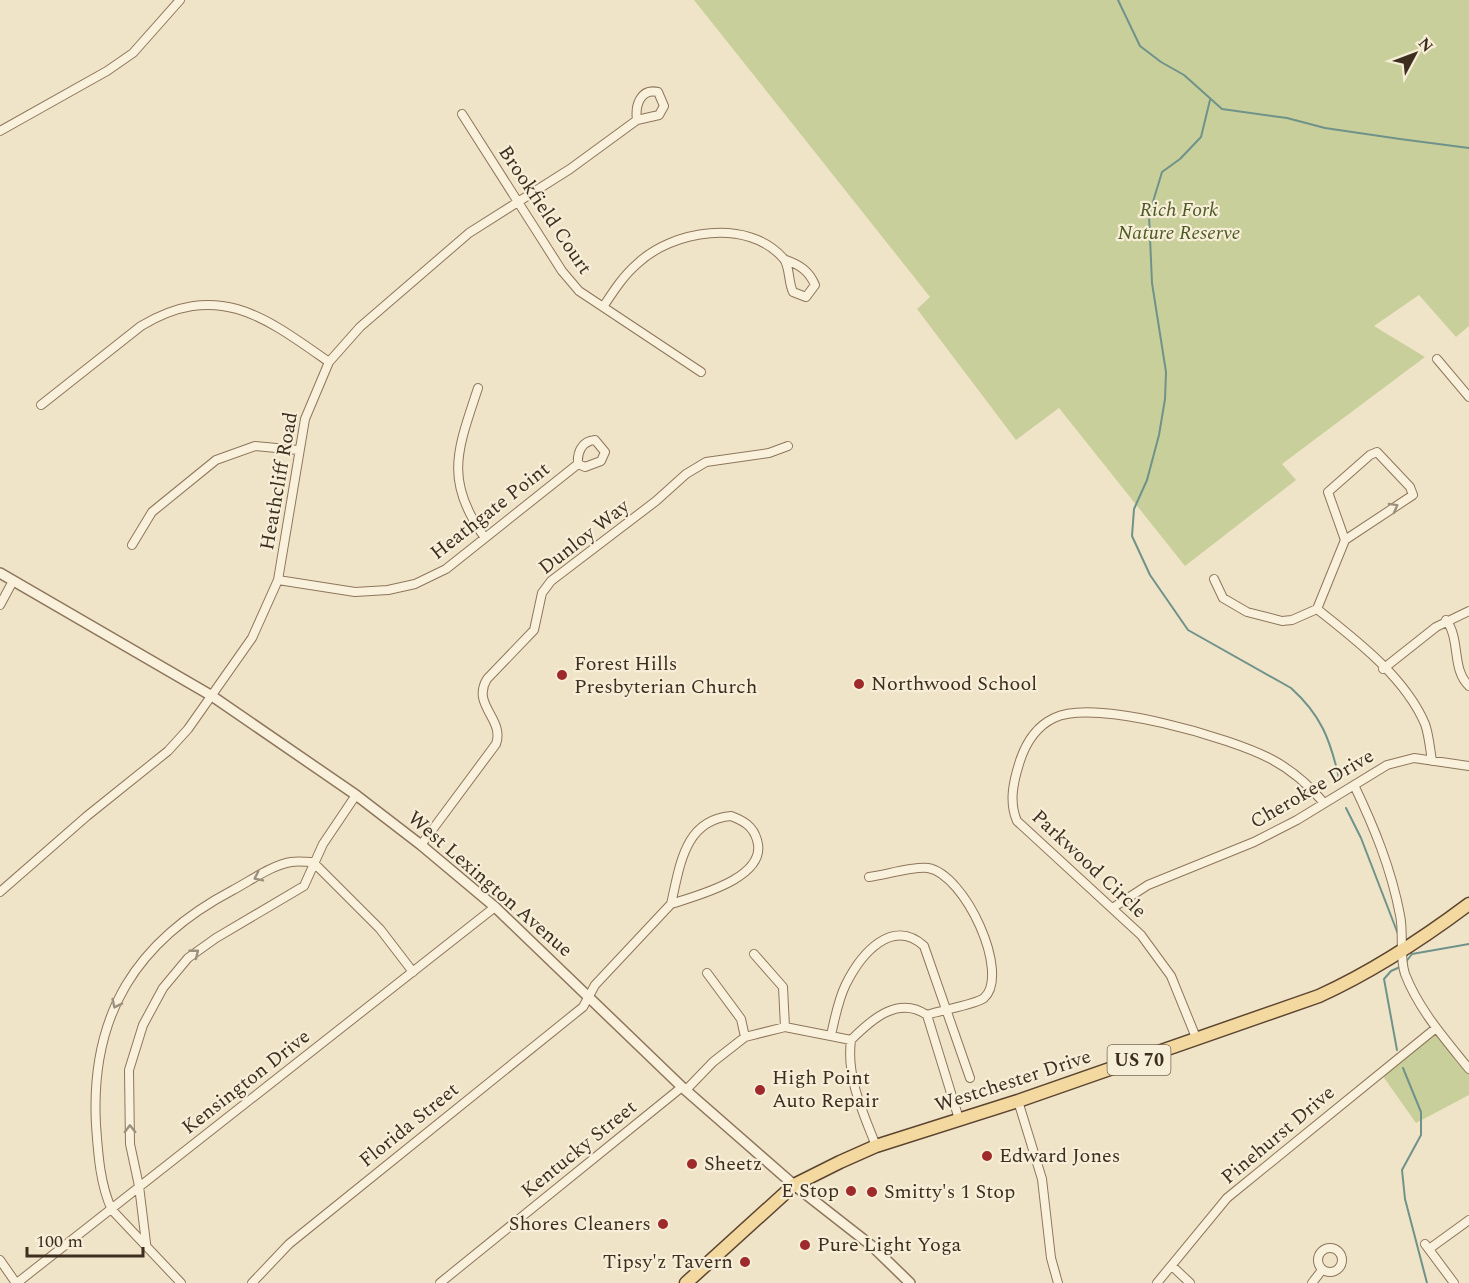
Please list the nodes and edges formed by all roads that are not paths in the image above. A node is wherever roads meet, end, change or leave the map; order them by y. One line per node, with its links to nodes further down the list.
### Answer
1 (180, 0): 4 (street)
2 (462, 114): 5 (street, Brookfield Court)
3 (637, 120): 5 (street, Heathcliff Road)
4 (0, 131)
5 (518, 201): 7 (street, Brookfield Court); 9 (street, Heathcliff Road)
6 (786, 260): 6 (street); 7 (street)
7 (603, 307): 10 (street, Brookfield Court)
8 (1437, 359): 12 (street)
9 (329, 362): 13 (street); 15 (street, Heathcliff Road)
10 (701, 372)
11 (478, 388): 17 (street)
12 (1469, 397)
13 (41, 405)
14 (788, 446): 36 (street, Dunloy Way)
15 (298, 450): 19 (street); 22 (street, Heathcliff Road)
16 (578, 464): 17 (street, Heathgate Point)
17 (485, 538): 22 (street, Heathgate Point)
18 (1345, 540): 18 (street, one-way to 18); 25 (street)
19 (132, 545)
20 (0, 573): 23 (street, West Lexington Avenue)
21 (1214, 579): 25 (street)
22 (278, 580): 30 (street, Heathcliff Road)
23 (13, 581): 24 (street); 30 (street, West Lexington Avenue)
24 (0, 604)
25 (1317, 609): 28 (street)
26 (1469, 611): 27 (street)
27 (1446, 620): 28 (street); 29 (street)
28 (1383, 669): 31 (street)
29 (1469, 687)
30 (212, 696): 34 (street, West Lexington Avenue); 39 (street, Heathcliff Road)
31 (1432, 761): 32 (street, Cherokee Drive); 33 (street, Cherokee Drive)
32 (1469, 766)
33 (1354, 785): 35 (street, Cherokee Drive); 44 (street)
34 (356, 795): 36 (street, West Lexington Avenue); 37 (street)
35 (1323, 803): 43 (street, Cherokee Drive); 43 (street, Parkwood Circle)
36 (421, 845): 42 (street, West Lexington Avenue)
37 (313, 862): 46 (street); 64 (street, one-way to 37); 65 (street, one-way to 65)
38 (869, 877): 49 (street)
39 (0, 892)
40 (670, 904): 40 (street); 48 (street, Florida Street)
41 (1469, 904): 44 (main road, Westchester Drive / US 70)
42 (495, 907): 46 (street, Kensington Drive); 48 (street, West Lexington Avenue)
43 (1114, 907): 56 (street, Parkwood Circle)
44 (1403, 952): 52 (street); 56 (main road, Westchester Drive / US 70)
45 (754, 954): 51 (street)
46 (413, 972): 64 (street, Kensington Drive)
47 (707, 973): 54 (street)
48 (589, 997): 59 (street, West Lexington Avenue); 73 (street, Florida Street)
49 (945, 1008): 50 (street); 53 (street); 58 (street)
50 (927, 1015): 55 (street); 61 (street)
51 (785, 1027): 53 (street); 54 (street)
52 (1436, 1028): 57 (street); 69 (street, Pinehurst Drive)
53 (831, 1035): 55 (street)
54 (745, 1037): 59 (street, Kentucky Street)
55 (851, 1040): 62 (street)
56 (1197, 1040): 60 (main road, Westchester Drive / US 70)
57 (1469, 1069)
58 (970, 1078)
59 (684, 1088): 63 (street, West Lexington Avenue); 74 (street, Kentucky Street)
60 (1018, 1101): 61 (main road, Westchester Drive / US 70); 77 (street)
61 (959, 1119): 62 (main road, Westchester Drive / US 70)
62 (876, 1146): 63 (main road, Westchester Drive / US 70)
63 (794, 1185): 75 (main road, Westchester Drive / US 70); 76 (street, West Lexington Avenue)
64 (139, 1186): 65 (street, Kensington Drive); 67 (street)
65 (112, 1210): 67 (street); 71 (street, Kensington Drive)
66 (1469, 1220): 81 (street)
67 (146, 1243): 72 (street)
68 (0, 1260): 71 (street)
69 (1172, 1266): 78 (street, Pinehurst Drive); 79 (street)
70 (1322, 1270): 80 (street)
71 (17, 1283)
72 (181, 1283)
73 (252, 1283)
74 (440, 1283)
75 (686, 1283)
76 (910, 1283)
77 (1058, 1283)
78 (1157, 1283)
79 (1190, 1283)
80 (1312, 1283)
81 (1454, 1283)

